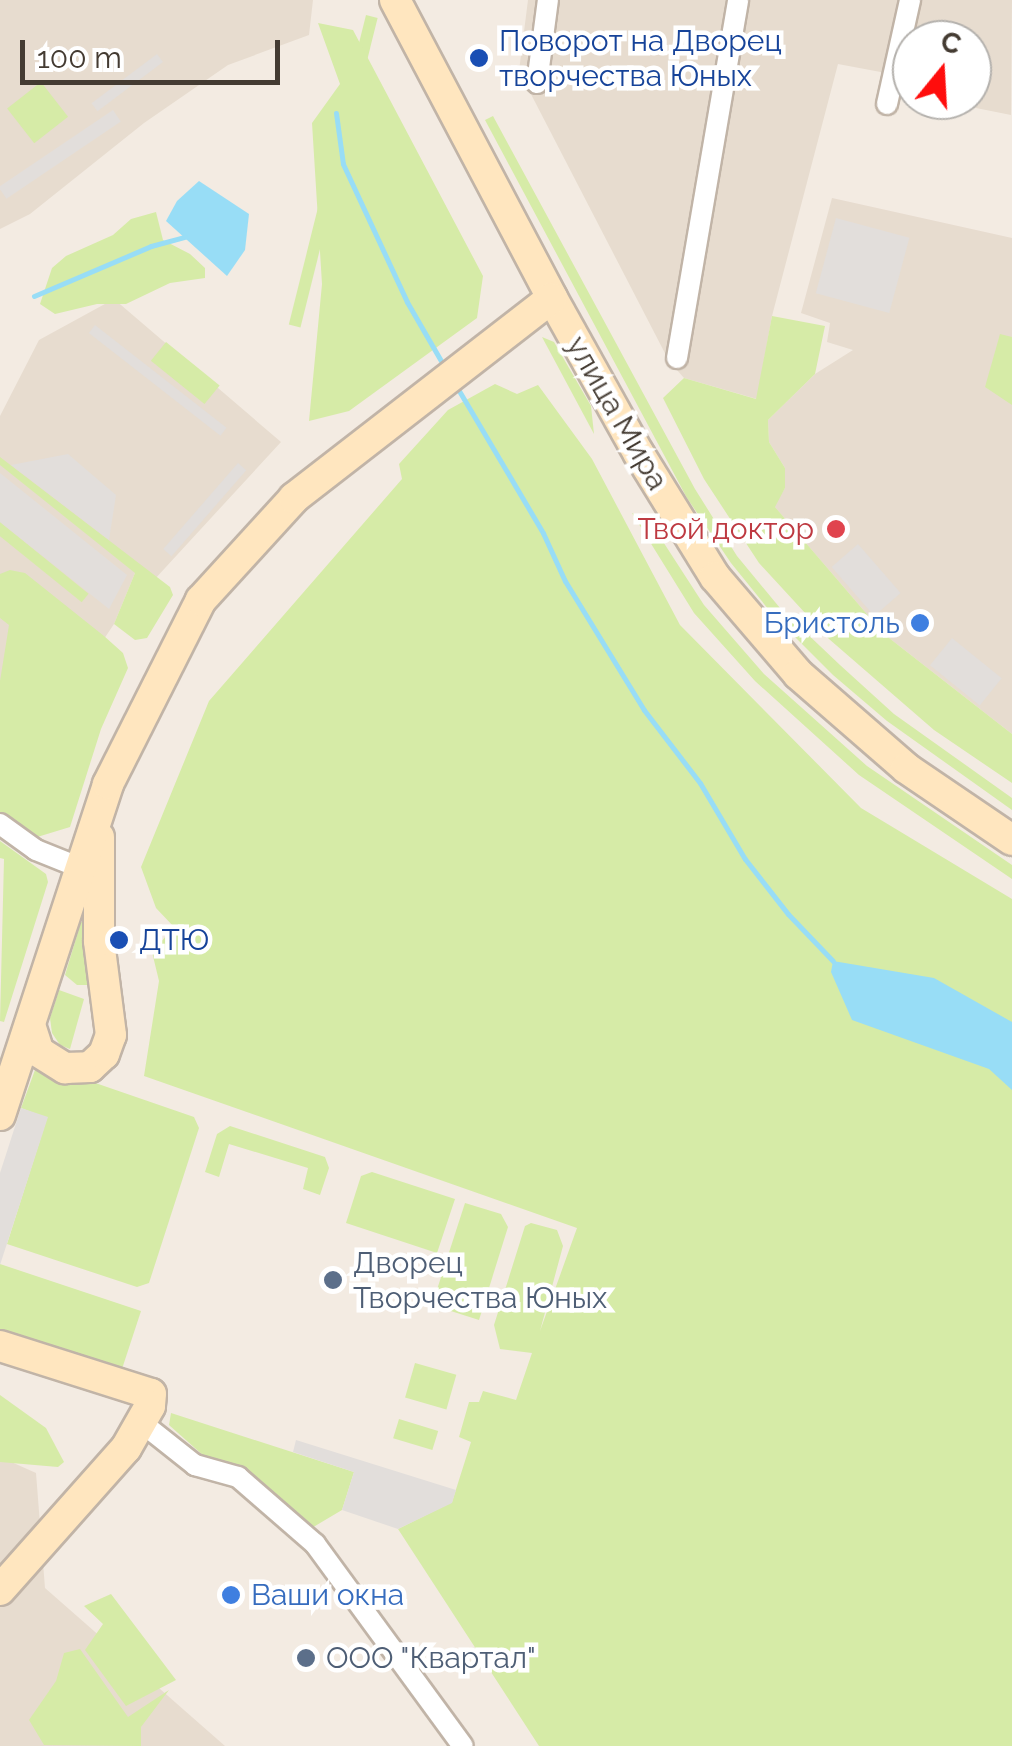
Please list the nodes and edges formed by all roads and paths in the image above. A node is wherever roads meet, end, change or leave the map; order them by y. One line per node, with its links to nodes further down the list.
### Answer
1 (395, 0): 7 (street, улица Мира)
2 (548, 0): 5 (street)
3 (738, 0): 8 (street)
4 (910, 0): 6 (street)
5 (536, 83)
6 (887, 104)
7 (552, 298): 10 (street, улица Мира); 11 (street)
8 (677, 358)
9 (0, 824): 11 (street)
10 (1012, 840)
11 (88, 871): 12 (street); 12 (street)
12 (30, 1026): 13 (street)
13 (0, 1115)
14 (0, 1346): 15 (street)
15 (147, 1409): 16 (street); 17 (street)
16 (0, 1590)
17 (462, 1746)

